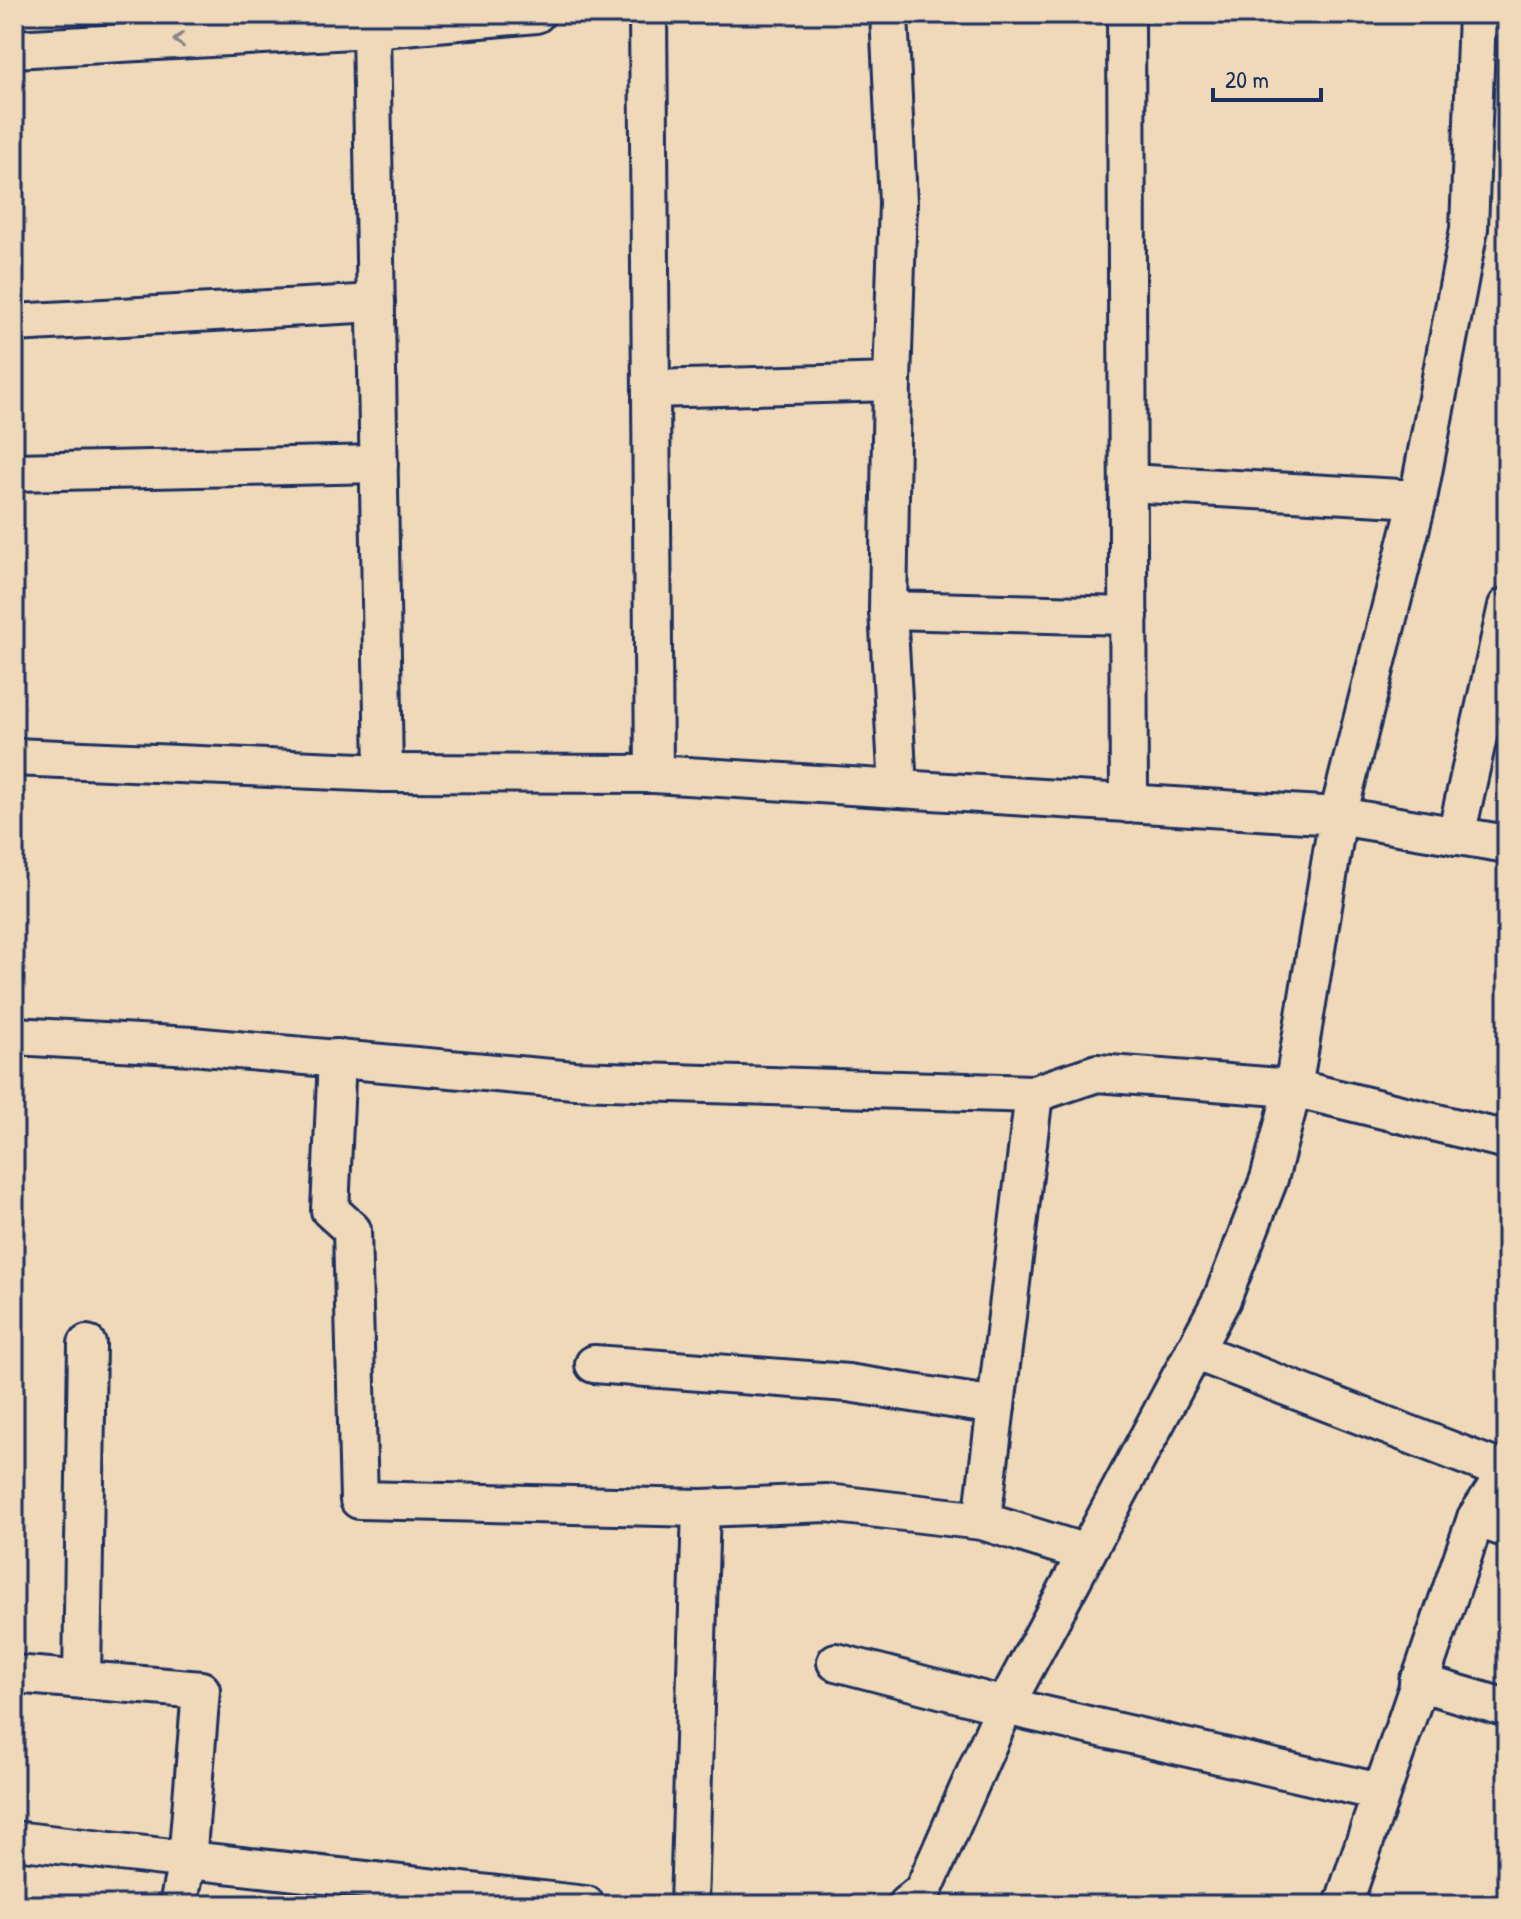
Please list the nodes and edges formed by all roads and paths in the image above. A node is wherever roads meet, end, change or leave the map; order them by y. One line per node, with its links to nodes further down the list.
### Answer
1 (536, 14): 6 (street)
2 (648, 14): 11 (street)
3 (889, 14): 10 (street)
4 (1126, 14): 14 (street)
5 (1477, 14): 15 (street)
6 (371, 29): 7 (street, one-way to 7); 8 (street)
7 (14, 49)
8 (376, 303): 9 (street); 12 (street)
9 (14, 323)
10 (892, 382): 11 (street); 17 (street)
11 (651, 389): 21 (street)
12 (379, 464): 13 (street); 20 (street)
13 (14, 472)
14 (1128, 483): 15 (street); 18 (street)
15 (1418, 499): 24 (street)
16 (1507, 606): 25 (street)
17 (888, 610): 18 (street); 22 (street)
18 (1129, 616): 23 (street)
19 (14, 757): 20 (street)
20 (384, 773): 21 (street)
21 (654, 774): 22 (street)
22 (898, 789): 23 (street)
23 (1129, 804): 24 (street)
24 (1338, 816): 25 (street); 29 (street)
25 (1456, 836): 26 (street)
26 (1507, 844)
27 (14, 1036): 28 (street)
28 (337, 1058): 30 (street); 37 (street)
29 (1293, 1088): 30 (street); 31 (street); 33 (street)
30 (1034, 1094): 35 (street)
31 (1507, 1140)
32 (87, 1344): 43 (street)
33 (1194, 1351): 36 (street); 40 (street)
34 (594, 1364): 35 (street)
35 (996, 1406): 38 (street)
36 (1507, 1471): 39 (street)
37 (701, 1508): 38 (street); 52 (street)
38 (982, 1521): 40 (street)
39 (1492, 1524): 44 (street)
40 (1086, 1553): 45 (street)
41 (836, 1662): 45 (street)
42 (14, 1674): 43 (street)
43 (82, 1680): 49 (street)
44 (1418, 1682): 46 (street); 47 (street)
45 (1005, 1706): 47 (street); 53 (street)
46 (1507, 1708)
47 (1380, 1792): 54 (street)
48 (14, 1840): 49 (street)
49 (187, 1861): 50 (street); 51 (street)
50 (178, 1905)
51 (586, 1905)
52 (689, 1905)
53 (906, 1905)
54 (1343, 1905)

